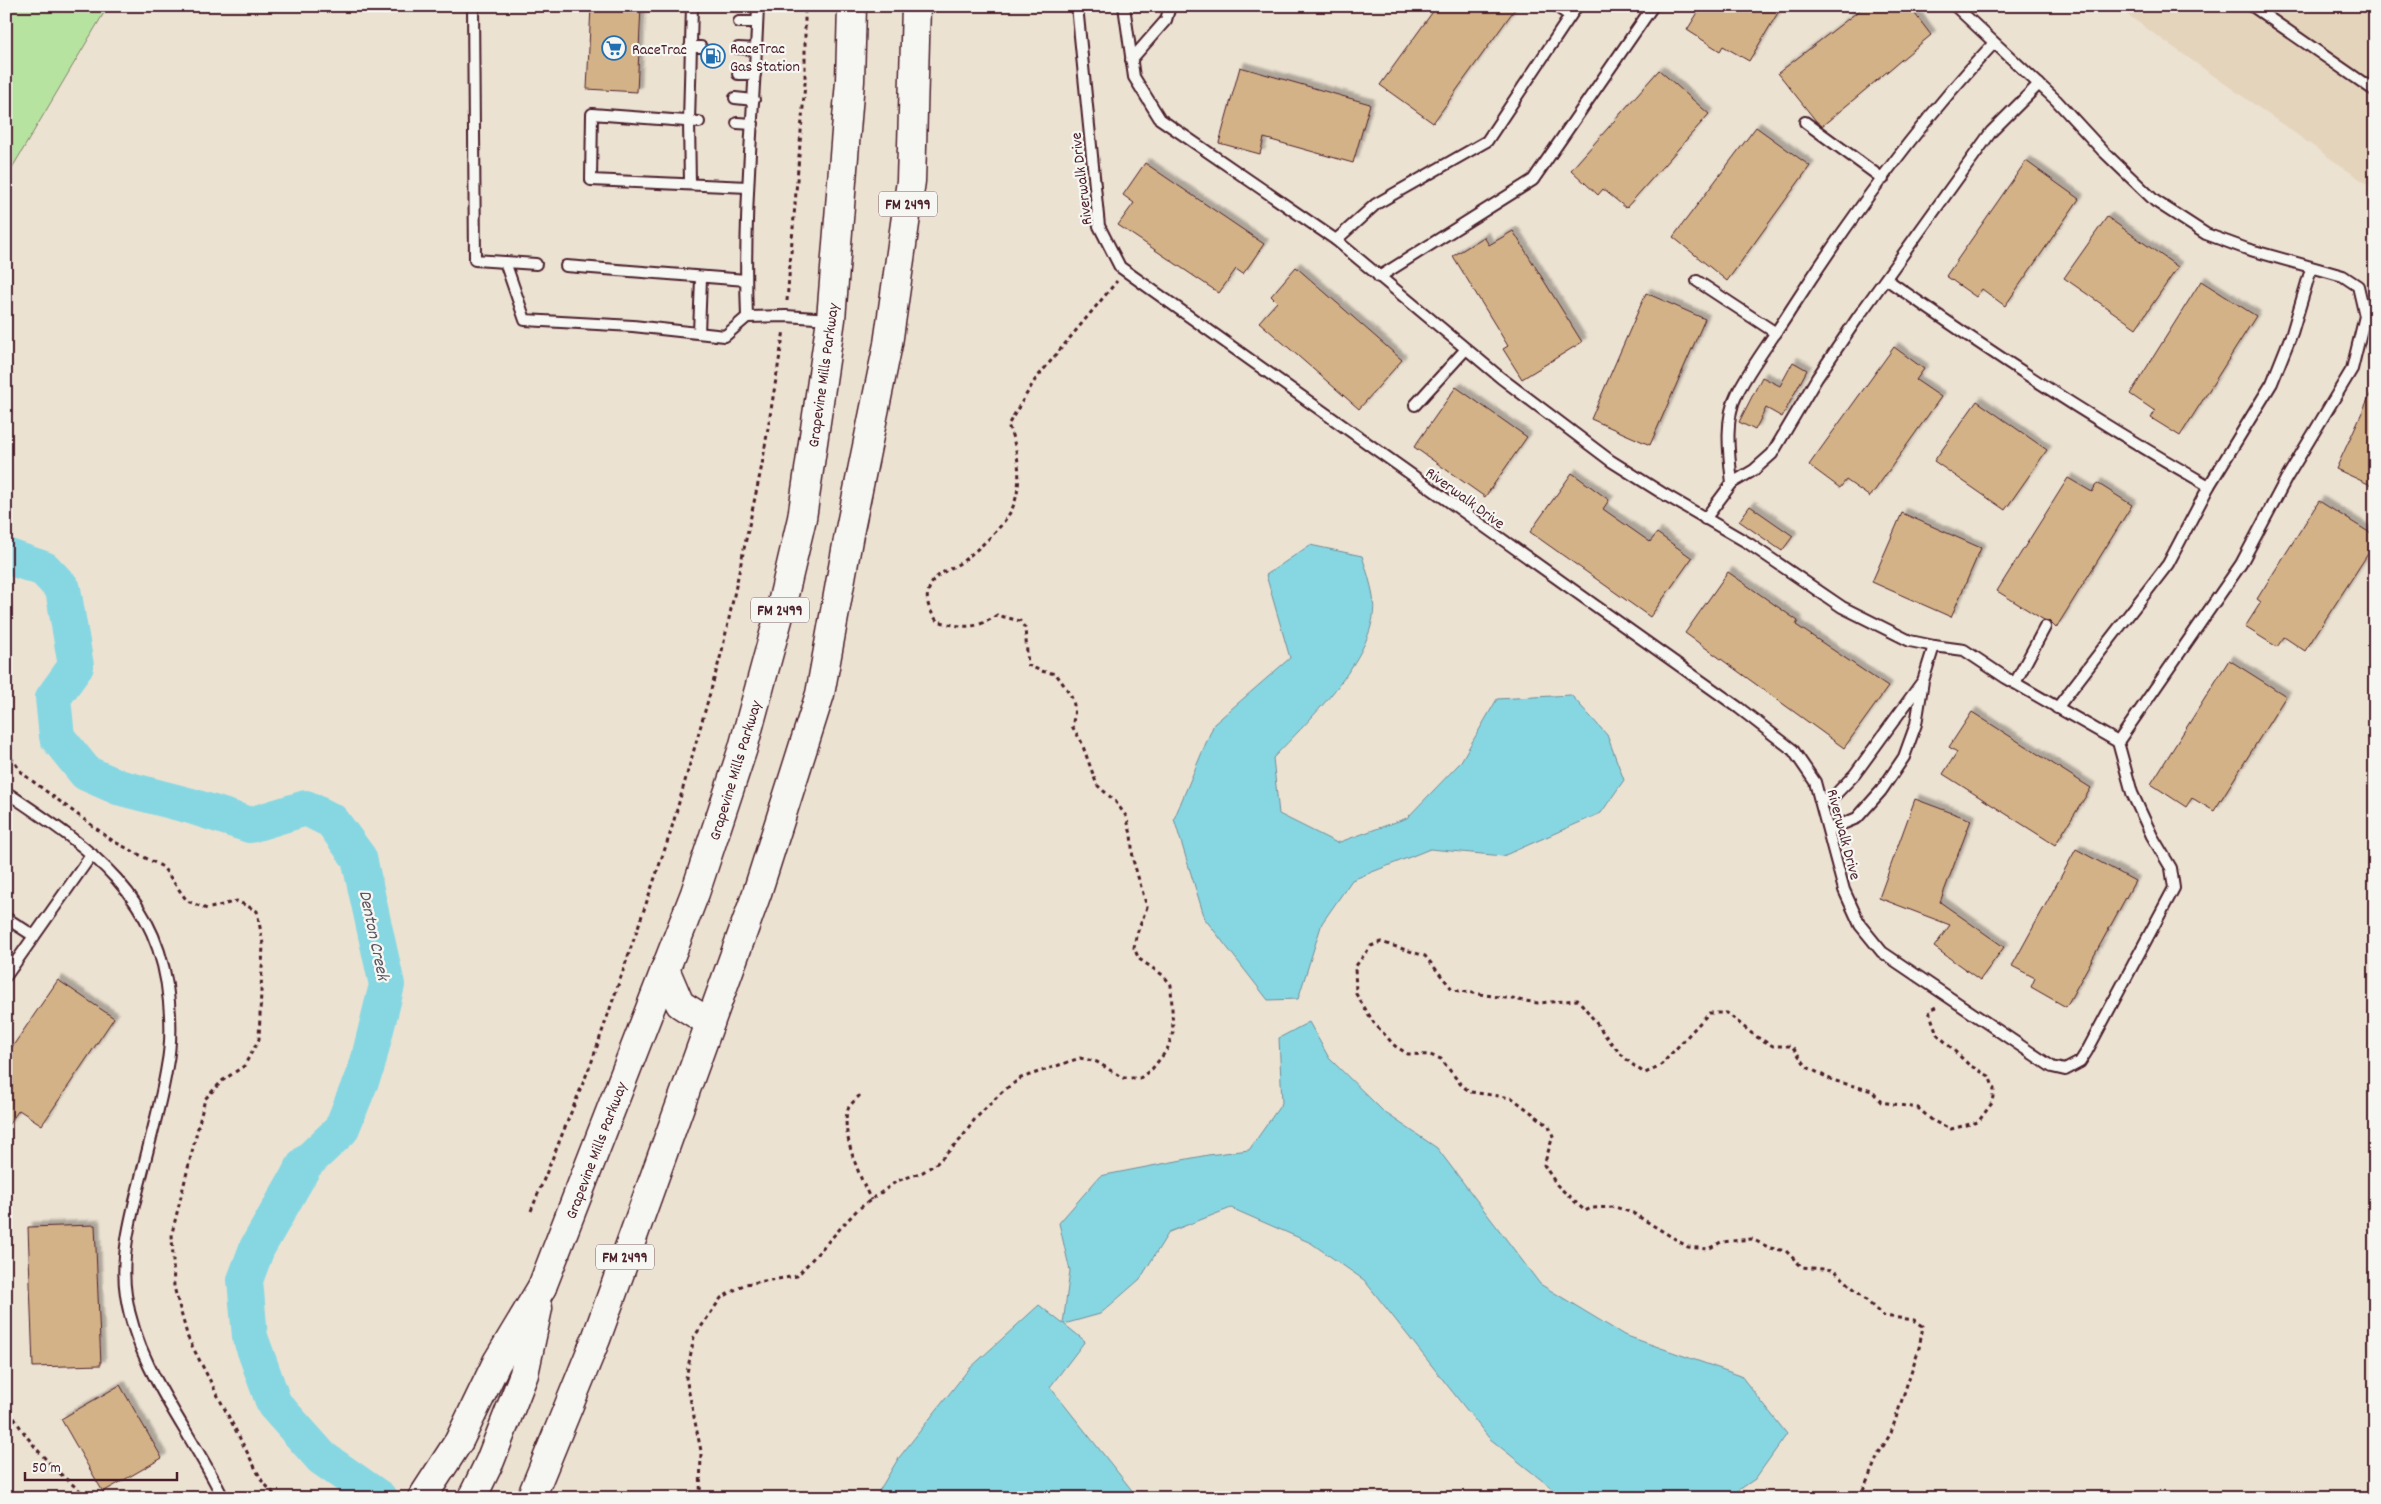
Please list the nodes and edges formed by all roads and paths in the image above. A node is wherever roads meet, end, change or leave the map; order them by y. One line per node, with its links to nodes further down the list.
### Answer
1 (473, 6): 38 (lane)
2 (692, 6): 19 (lane)
3 (758, 6): 17 (lane)
4 (805, 6): 48 (path)
5 (852, 6): 50 (main road, Grapevine Mills Parkway / FM 2499)
6 (916, 6): 74 (main road, FM 2499)
7 (1077, 6): 42 (lane, Riverwalk Drive)
8 (1124, 6): 23 (lane)
9 (1170, 6): 23 (lane)
10 (1556, 6): 15 (lane)
11 (1577, 6): 15 (lane)
12 (1653, 6): 43 (lane)
13 (1954, 6): 18 (lane)
14 (2252, 6): 27 (lane)
15 (1570, 16): 37 (lane)
16 (739, 22): 17 (lane)
17 (757, 22): 22 (lane)
18 (1993, 44): 26 (lane); 34 (lane)
19 (690, 47): 20 (lane); 30 (lane)
20 (701, 47)
21 (738, 48): 22 (lane)
22 (756, 49): 25 (lane)
23 (1131, 60): 37 (lane)
24 (738, 74): 25 (lane)
25 (755, 74): 29 (lane)
26 (2038, 84): 41 (lane); 45 (lane)
27 (2375, 91)
28 (735, 98): 29 (lane)
29 (754, 100): 33 (lane)
30 (694, 122): 35 (lane); 35 (lane)
31 (1805, 122): 34 (lane)
32 (737, 123): 33 (lane)
33 (753, 124): 36 (lane)
34 (1883, 179): 52 (lane)
35 (690, 183): 36 (lane)
36 (748, 187): 46 (lane)
37 (1336, 240): 43 (lane)
38 (505, 262): 39 (lane); 51 (lane)
39 (536, 264)
40 (566, 266): 44 (lane)
41 (2311, 269): 56 (lane); 63 (lane)
42 (1126, 271): 66 (lane, Riverwalk Drive); 76 (path)
43 (1379, 277): 53 (lane)
44 (701, 278): 46 (lane); 51 (lane)
45 (1886, 279): 55 (lane); 56 (lane)
46 (746, 280): 49 (lane)
47 (1697, 281): 52 (lane)
48 (786, 316): 49 (lane); 50 (lane); 77 (path)
49 (747, 317): 51 (lane)
50 (831, 319): 71 (main road, Grapevine Mills Parkway / FM 2499)
51 (699, 333)
52 (1776, 333): 55 (lane)
53 (1466, 349): 54 (lane); 57 (lane)
54 (1415, 405)
55 (1732, 483): 57 (lane)
56 (2209, 486): 62 (lane)
57 (1706, 519): 59 (lane)
58 (2045, 627): 61 (lane)
59 (1934, 646): 60 (lane); 61 (lane)
60 (1923, 682): 66 (lane); 67 (lane)
61 (2015, 683): 62 (lane)
62 (2057, 708): 63 (lane)
63 (2118, 742): 73 (lane, Riverwalk Drive)
64 (6, 751): 83 (path)
65 (6, 792): 68 (lane)
66 (1822, 800): 67 (lane, Riverwalk Drive)
67 (1828, 830): 73 (lane, Riverwalk Drive)
68 (92, 854): 70 (lane); 82 (lane)
69 (6, 918): 70 (lane)
70 (34, 936): 72 (lane)
71 (665, 969): 74 (main road); 78 (main road, Grapevine Mills Parkway / FM 2499)
72 (6, 976)
73 (1949, 997): 87 (path)
74 (710, 1023): 80 (main road, FM 2499)
75 (860, 1095): 76 (path)
76 (871, 1200): 86 (path)
77 (531, 1211)
78 (542, 1287): 84 (main road); 85 (main road, Grapevine Mills Parkway / FM 2499)
79 (6, 1404): 81 (path)
80 (533, 1494)
81 (90, 1498)
82 (223, 1498)
83 (278, 1498)
84 (422, 1498)
85 (472, 1498)
86 (700, 1498)
87 (1860, 1498)

